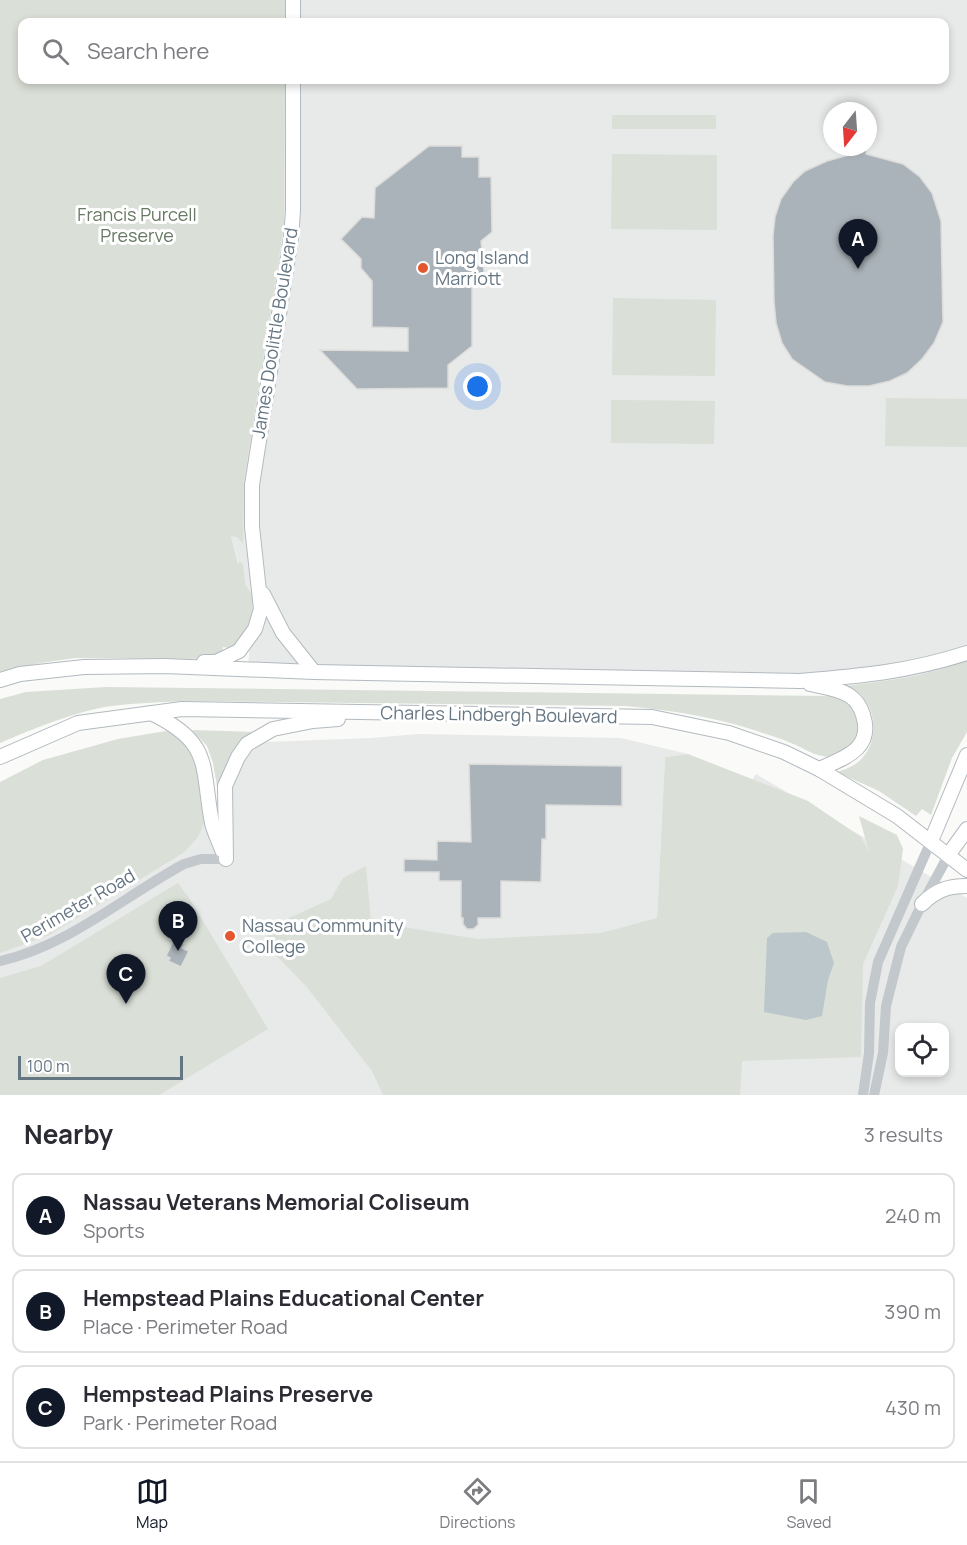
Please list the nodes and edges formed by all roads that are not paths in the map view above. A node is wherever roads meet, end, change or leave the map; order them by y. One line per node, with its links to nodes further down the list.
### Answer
1 (293, 0): 2 (main road)
2 (293, 18)
3 (293, 84): 4 (main road, James Doolittle Boulevard)
4 (260, 586): 6 (main road, James Doolittle Boulevard); 7 (main road, James Doolittle Boulevard)
5 (967, 653): 9 (main road)
6 (165, 666): 7 (main road); 8 (main road)
7 (314, 672): 9 (main road)
8 (0, 680)
9 (800, 681): 14 (main road)
10 (149, 712): 11 (main road, Charles Lindbergh Boulevard); 13 (main road, Charles Lindbergh Boulevard); 18 (main road)
11 (379, 712): 14 (main road, Charles Lindbergh Boulevard); 18 (main road)
12 (967, 755): 16 (main road)
13 (0, 757)
14 (819, 769): 16 (main road, Charles Lindbergh Boulevard)
15 (967, 829): 17 (main road)
16 (932, 841): 17 (main road, Charles Lindbergh Boulevard); 23 (street)
17 (949, 854): 19 (main road, Charles Lindbergh Boulevard); 21 (street)
18 (225, 859): 22 (street, Perimeter Road)
19 (967, 870)
20 (967, 886): 21 (main road)
21 (922, 904): 24 (street)
22 (0, 961)
23 (863, 1095)
24 (874, 1095)

